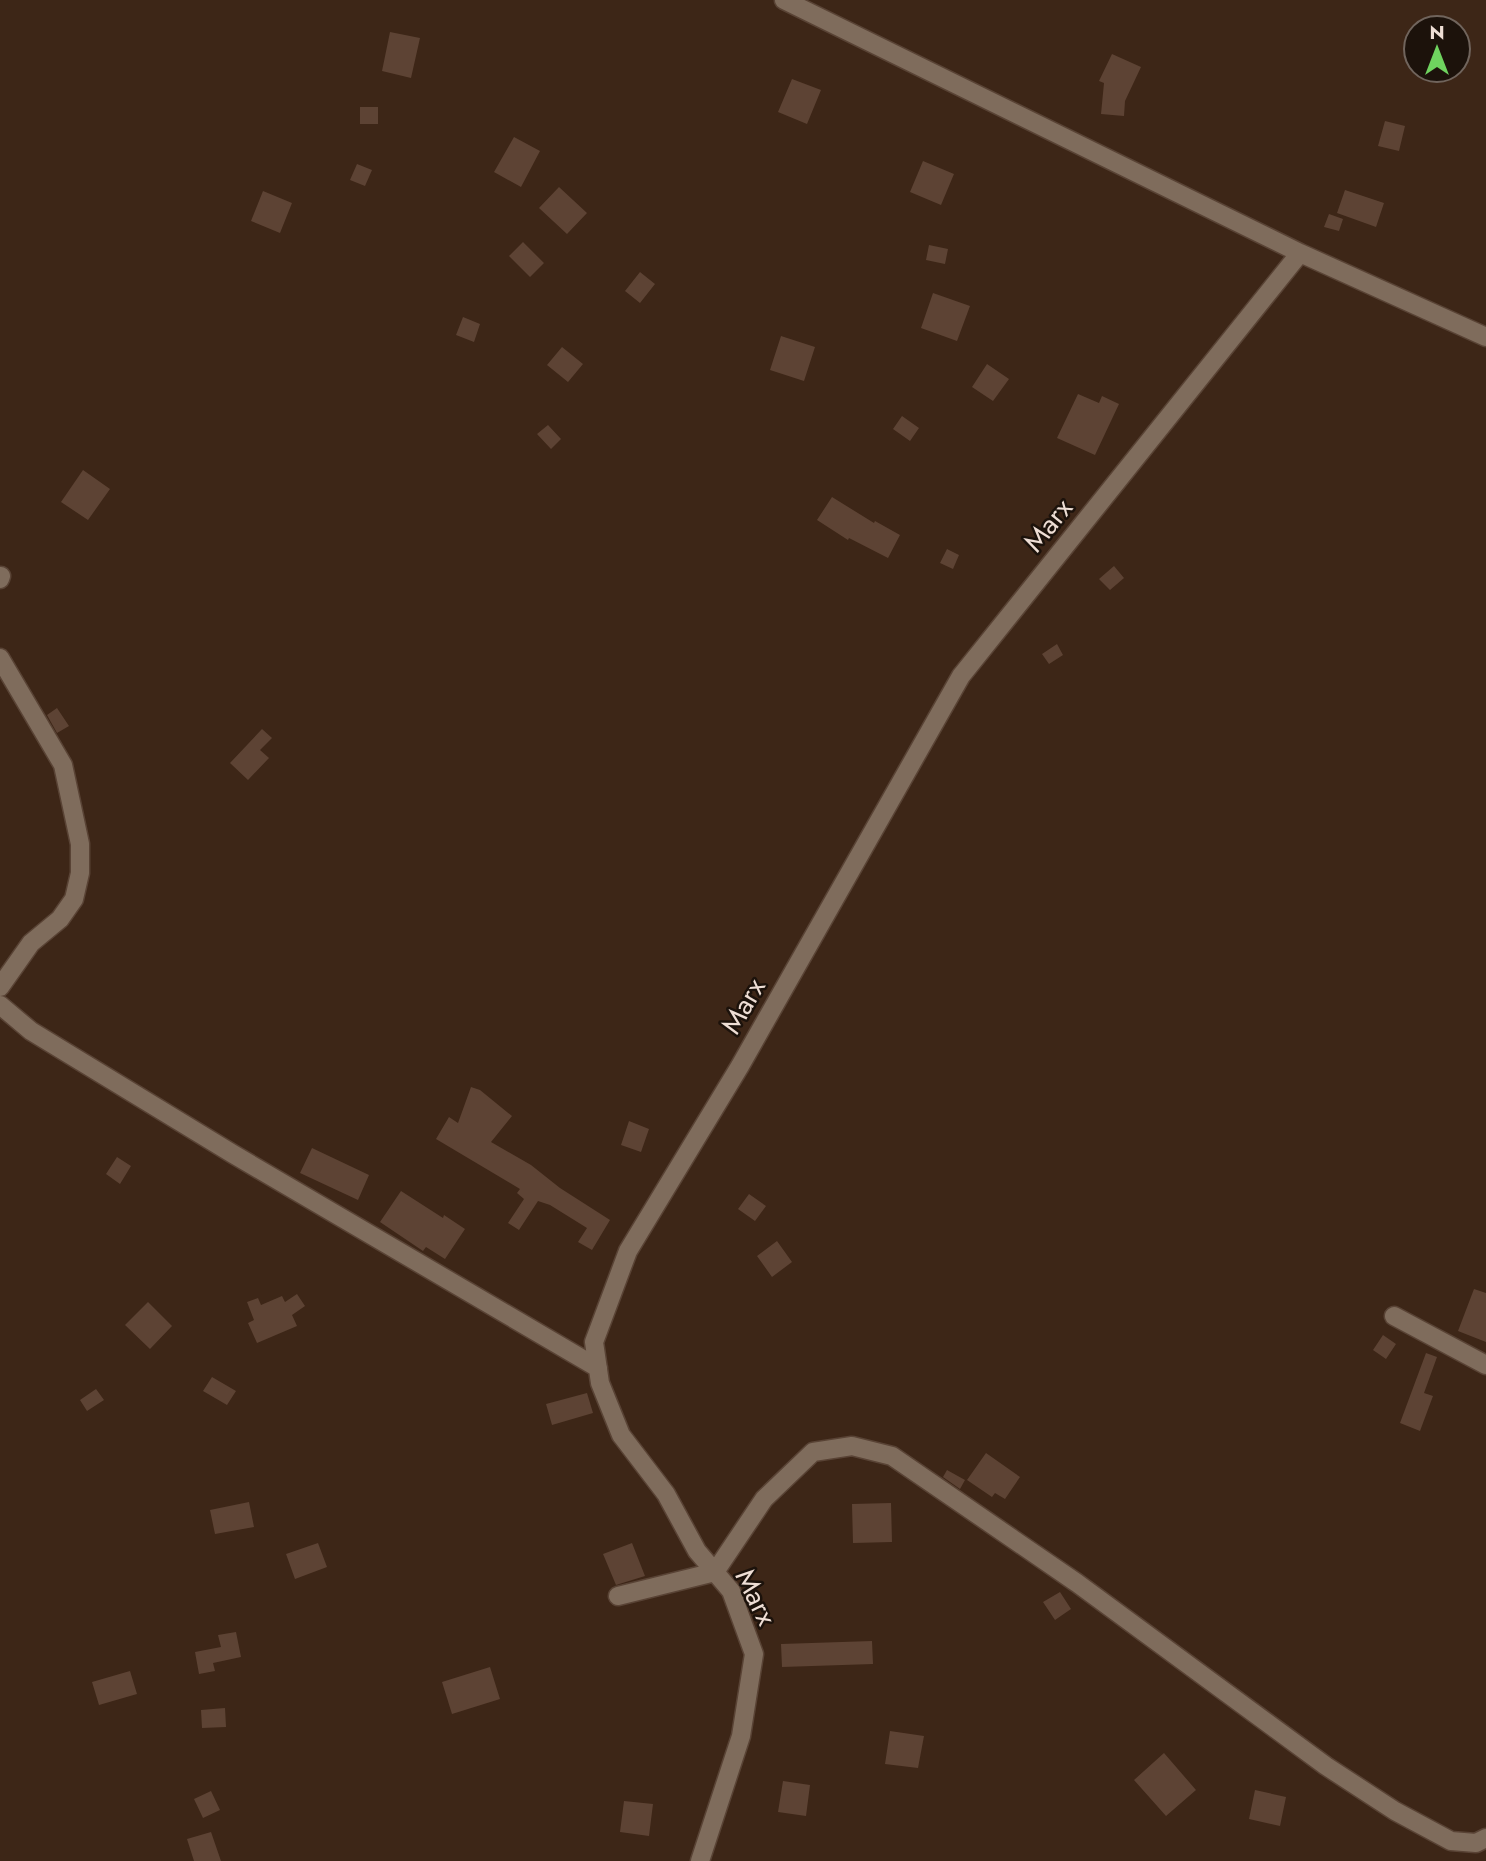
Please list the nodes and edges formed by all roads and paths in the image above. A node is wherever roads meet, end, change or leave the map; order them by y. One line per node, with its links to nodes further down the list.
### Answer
1 (784, 0): 2 (street)
2 (1300, 253): 3 (street); 9 (street, Marx)
3 (1486, 337)
4 (0, 658): 5 (street)
5 (0, 987)
6 (0, 1005): 9 (street)
7 (1394, 1315): 8 (street)
8 (1486, 1365)
9 (598, 1368): 10 (street, Marx)
10 (715, 1572): 11 (street); 12 (street); 13 (street, Marx)
11 (618, 1596)
12 (1486, 1838)
13 (700, 1861)

